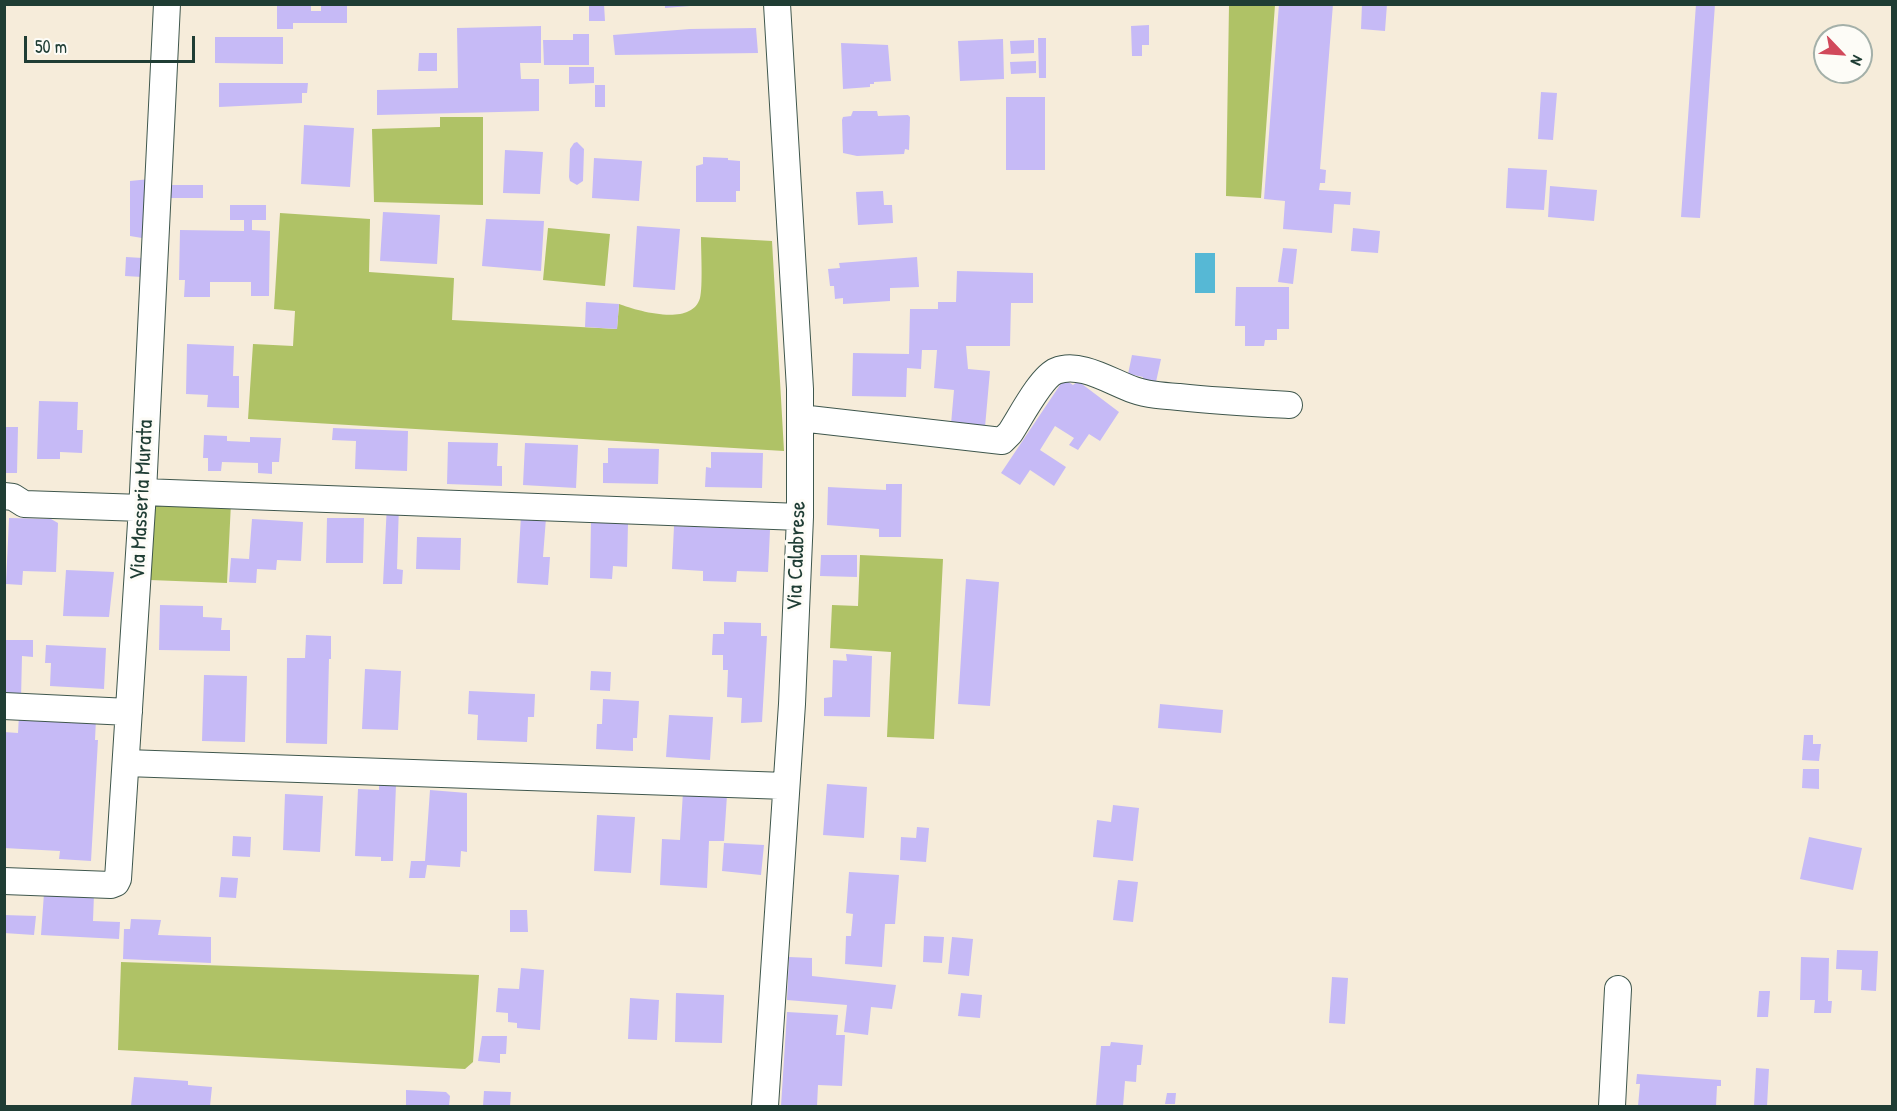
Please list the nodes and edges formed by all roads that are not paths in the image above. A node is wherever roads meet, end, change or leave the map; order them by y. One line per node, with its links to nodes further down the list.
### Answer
1 (167, 4): 6 (street, Via Masseria Murata)
2 (777, 4): 4 (street, Via Calabrese)
3 (1289, 405): 4 (street)
4 (800, 418): 7 (street, Via Calabrese)
5 (4, 496): 6 (street)
6 (143, 500): 7 (street); 9 (street, Via Masseria Murata)
7 (800, 518): 11 (street, Via Calabrese)
8 (4, 706): 9 (street)
9 (129, 712): 10 (street, Via Masseria Murata)
10 (126, 763): 11 (street); 12 (street, Via Masseria Murata)
11 (786, 786): 14 (street, Via Calabrese)
12 (4, 881)
13 (1618, 989): 15 (street)
14 (765, 1107)
15 (1612, 1107)

